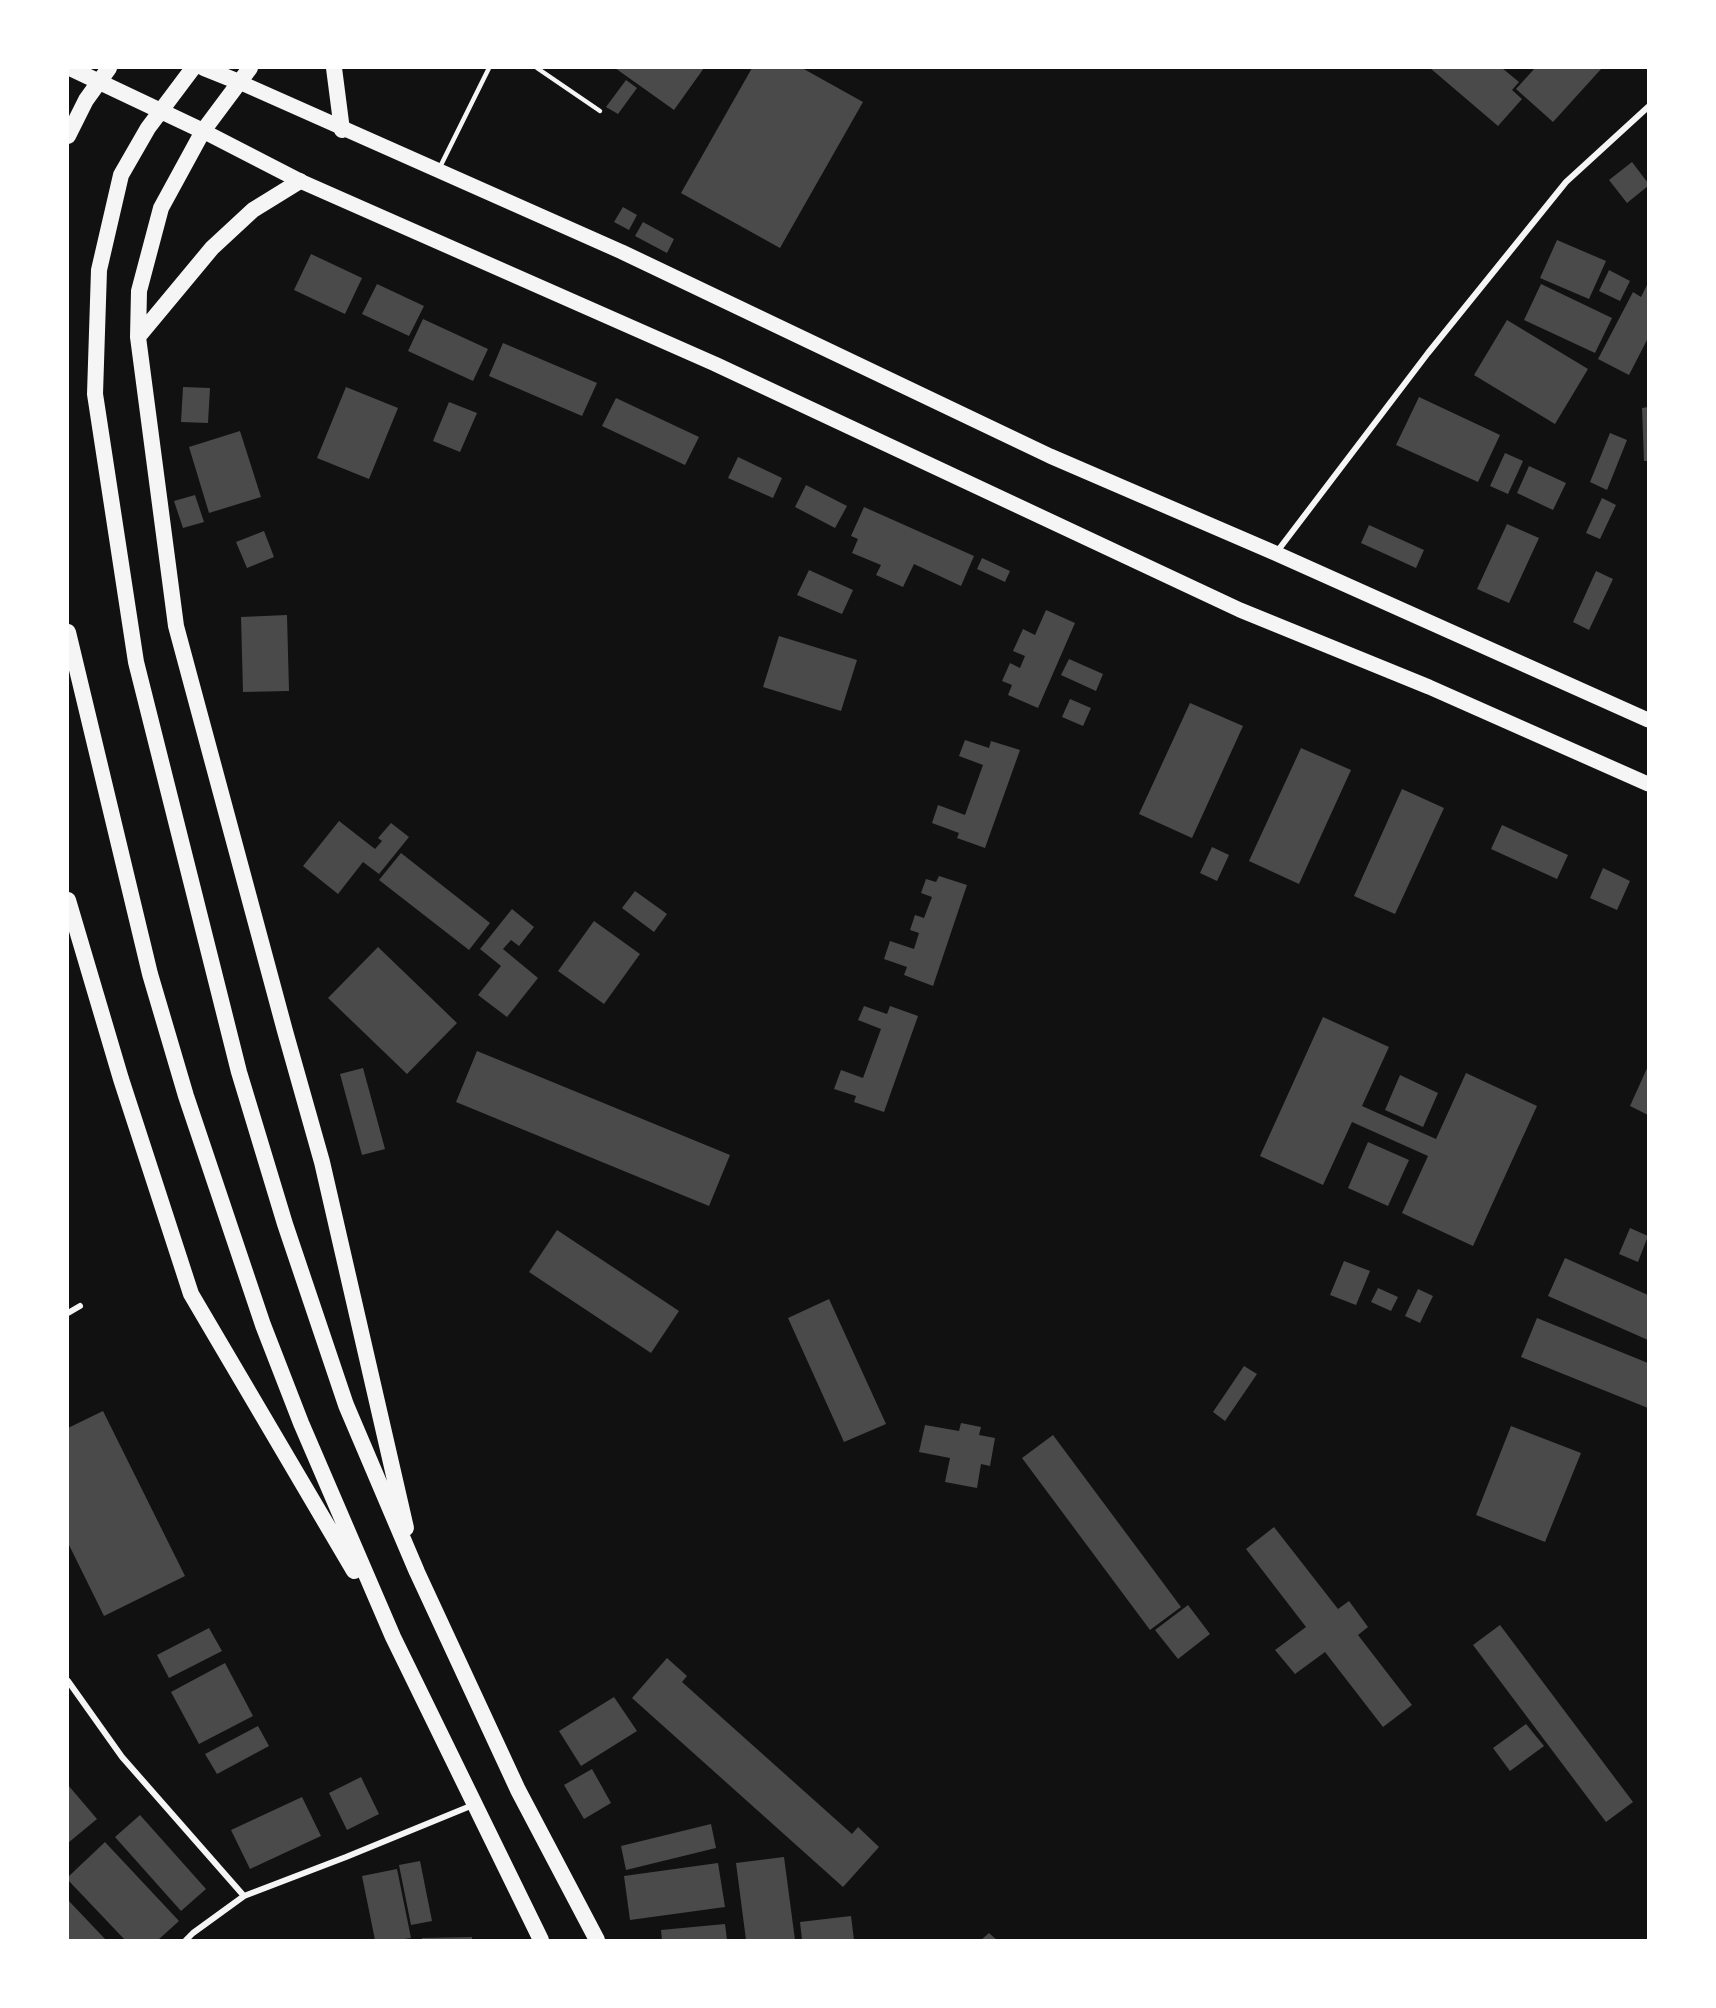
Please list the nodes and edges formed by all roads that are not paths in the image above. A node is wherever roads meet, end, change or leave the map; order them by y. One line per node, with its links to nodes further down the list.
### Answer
1 (70, 68): 13 (highway)
2 (109, 68): 14 (highway)
3 (193, 68): 25 (highway)
4 (204, 68): 9 (highway)
5 (250, 68): 9 (highway)
6 (334, 68): 12 (highway)
7 (489, 68): 15 (lane)
8 (537, 68): 11 (lane)
9 (238, 82): 12 (main road); 13 (highway)
10 (1648, 107): 18 (street)
11 (600, 111)
12 (342, 130): 15 (main road)
13 (203, 131): 16 (main road); 17 (highway)
14 (68, 136)
15 (437, 171): 18 (main road)
16 (300, 181): 17 (highway); 21 (main road)
17 (138, 337): 25 (highway)
18 (1275, 553): 20 (main road)
19 (68, 632): 26 (highway)
20 (1648, 720)
21 (1648, 784)
22 (68, 900): 26 (highway)
23 (80, 1306): 24 (street)
24 (68, 1313)
25 (417, 1572): 32 (highway)
26 (393, 1637): 28 (highway)
27 (68, 1681): 29 (street)
28 (474, 1805): 29 (street); 31 (highway)
29 (244, 1896): 30 (street)
30 (186, 1941)
31 (541, 1941)
32 (597, 1941)

